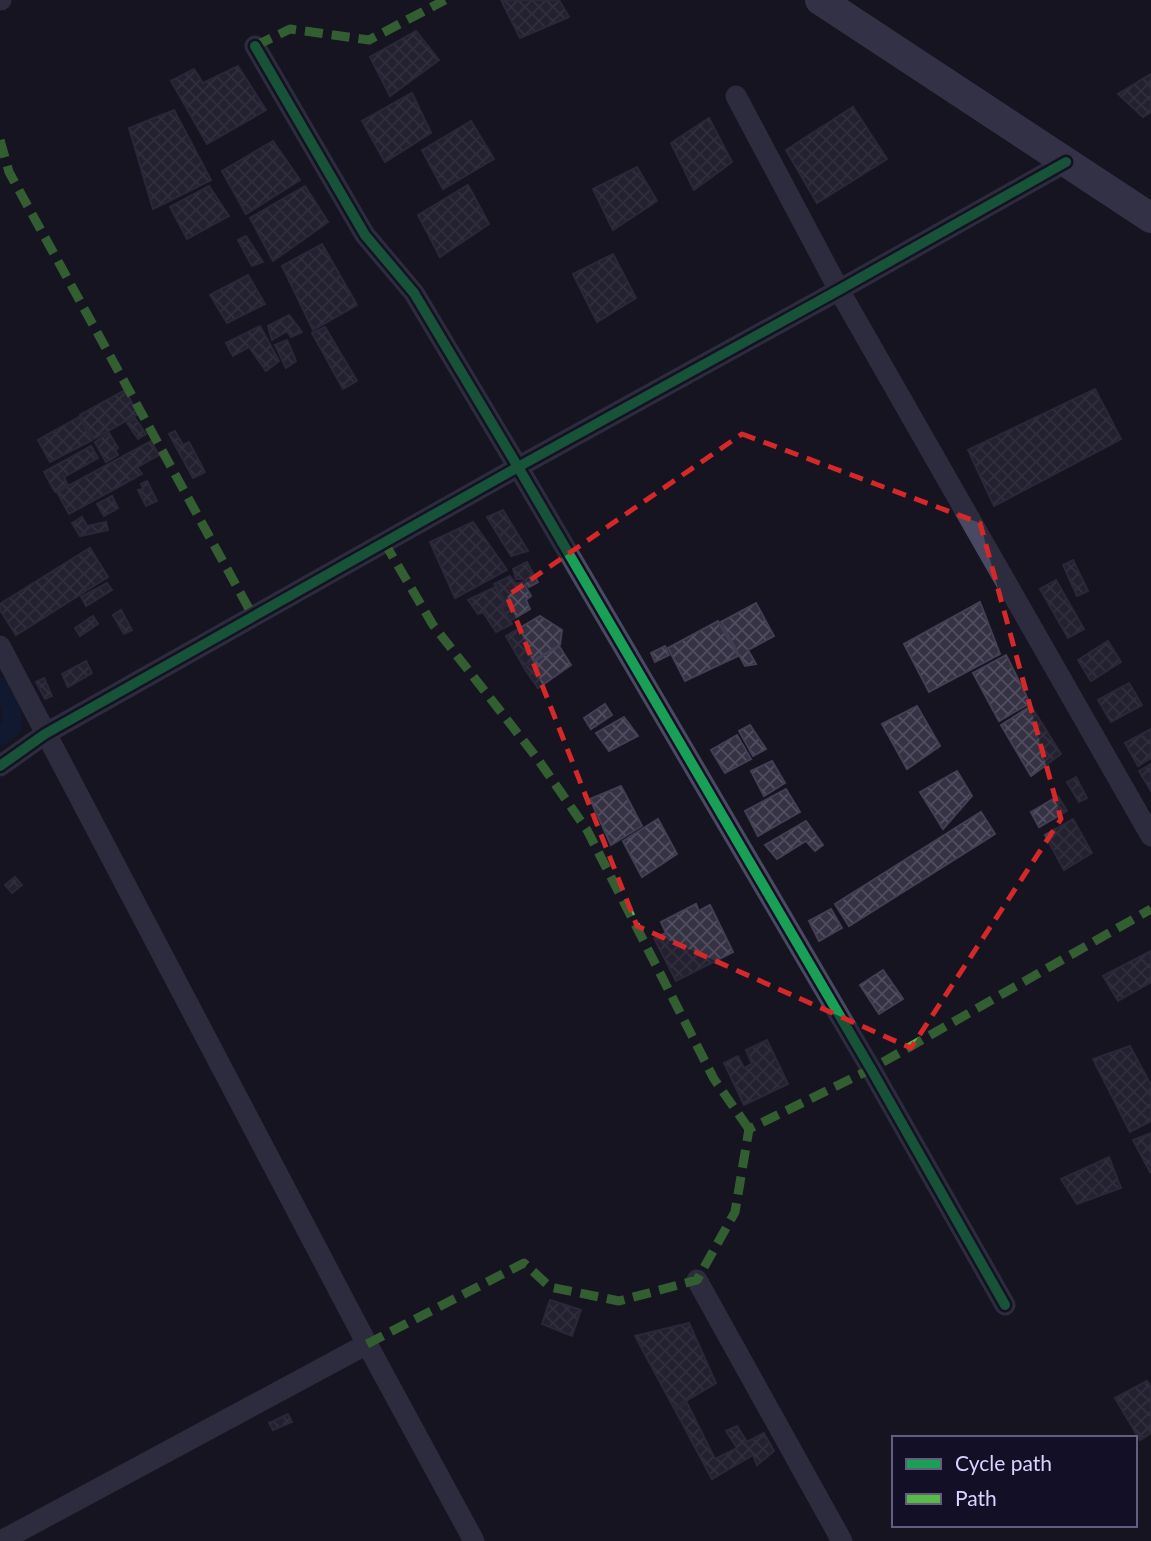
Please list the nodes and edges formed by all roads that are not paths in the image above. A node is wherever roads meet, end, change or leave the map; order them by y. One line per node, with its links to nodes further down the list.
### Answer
1 (820, 0): 4 (main road)
2 (255, 46): 7 (street)
3 (736, 96): 6 (street)
4 (1066, 162): 5 (main road); 6 (street)
5 (1151, 218)
6 (839, 290): 7 (street); 11 (street)
7 (518, 467): 9 (street); 13 (street)
8 (0, 646): 9 (street)
9 (45, 734): 10 (street); 14 (street)
10 (0, 766)
11 (1151, 836)
12 (697, 1280): 17 (street)
13 (1005, 1305)
14 (367, 1344): 15 (street); 16 (street)
15 (1, 1541)
16 (474, 1541)
17 (842, 1541)

